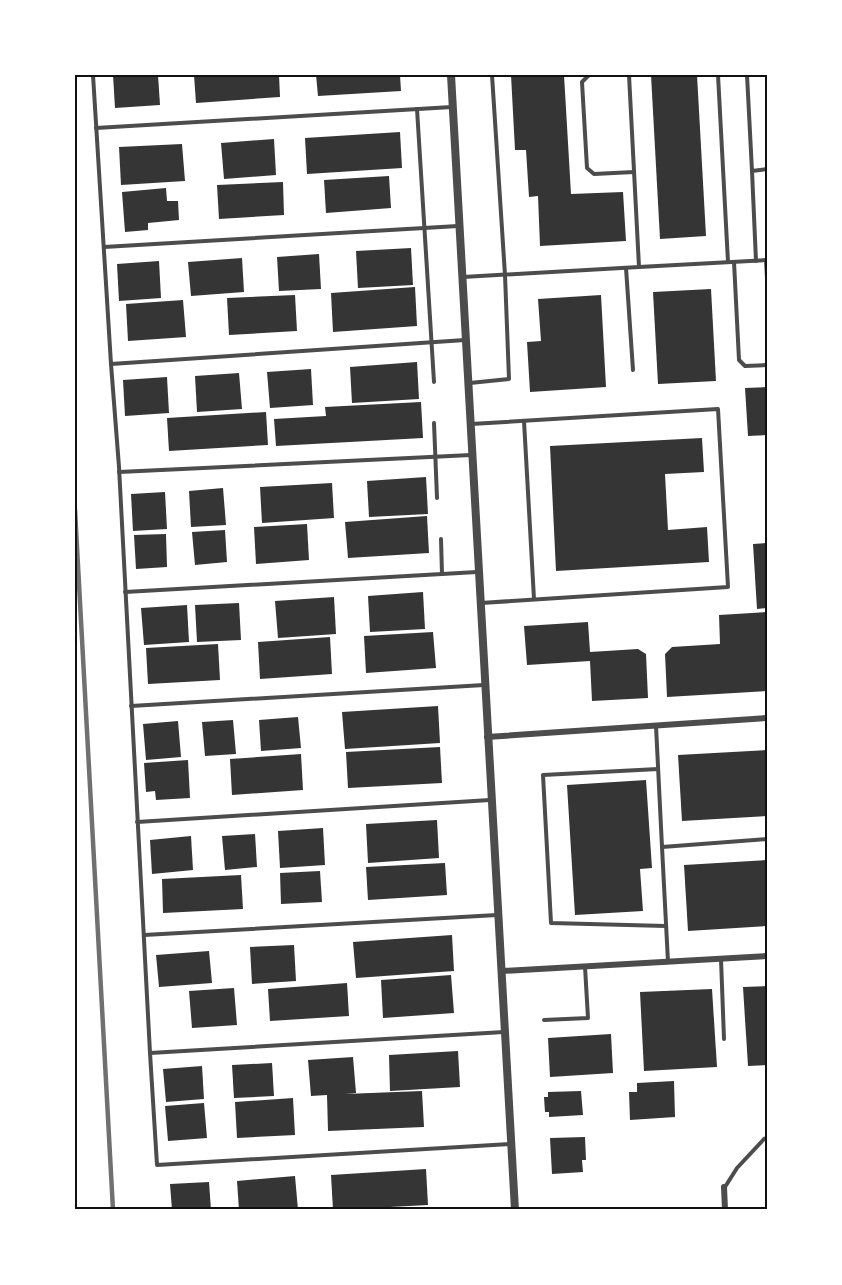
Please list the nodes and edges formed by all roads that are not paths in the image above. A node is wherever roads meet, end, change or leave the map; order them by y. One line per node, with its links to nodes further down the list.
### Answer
1 (93, 75): 10 (lane)
2 (451, 75): 8 (street)
3 (492, 75): 23 (lane)
4 (589, 75): 13 (lane)
5 (629, 75): 13 (lane)
6 (718, 75): 19 (lane)
7 (747, 75): 12 (lane)
8 (452, 107): 9 (lane); 14 (street)
9 (417, 109): 10 (lane); 15 (lane)
10 (96, 128): 16 (lane)
11 (767, 169): 12 (lane)
12 (752, 171): 18 (lane)
13 (634, 172): 21 (lane)
14 (459, 226): 15 (lane); 24 (street)
15 (424, 228): 16 (lane); 27 (lane)
16 (104, 247): 28 (lane)
17 (767, 260): 18 (lane); 25 (lane)
18 (756, 261): 20 (lane)
19 (728, 262): 20 (lane); 21 (lane)
20 (734, 262): 29 (lane)
21 (639, 267): 22 (lane)
22 (626, 268): 23 (lane); 30 (lane)
23 (505, 275): 24 (lane); 32 (lane)
24 (462, 277): 26 (street)
25 (767, 278)
26 (465, 339): 27 (lane); 32 (street)
27 (431, 342): 28 (lane); 31 (lane)
28 (111, 364): 38 (lane)
29 (767, 364)
30 (633, 370)
31 (434, 382)
32 (468, 383): 35 (street)
33 (524, 421): 35 (lane); 44 (lane); 44 (lane)
34 (434, 423): 37 (lane)
35 (470, 424): 36 (street)
36 (472, 455): 37 (lane); 41 (street)
37 (436, 457): 38 (lane); 39 (lane)
38 (119, 472): 43 (lane)
39 (437, 498)
40 (441, 539): 42 (lane)
41 (478, 572): 42 (lane); 45 (street)
42 (442, 574): 43 (lane)
43 (125, 592): 47 (lane)
44 (534, 600): 45 (lane)
45 (480, 603): 46 (street)
46 (484, 685): 47 (lane); 50 (street)
47 (131, 706): 53 (lane)
48 (767, 718): 49 (street)
49 (656, 725): 50 (street); 51 (lane)
50 (487, 737): 52 (street)
51 (658, 769): 55 (lane); 57 (lane)
52 (491, 800): 53 (lane); 56 (street)
53 (137, 822): 58 (lane)
54 (767, 839): 55 (lane)
55 (662, 847): 57 (lane)
56 (498, 915): 58 (lane); 63 (street)
57 (666, 926): 61 (lane)
58 (144, 935): 67 (lane)
59 (767, 956): 60 (street)
60 (721, 959): 61 (street); 66 (lane)
61 (668, 962): 62 (street)
62 (585, 967): 63 (street); 64 (lane)
63 (502, 971): 65 (street)
64 (544, 1020)
65 (505, 1032): 67 (lane); 69 (street)
66 (724, 1039)
67 (150, 1053): 69 (lane)
68 (767, 1138): 70 (lane)
69 (511, 1144): 71 (street)
70 (724, 1187): 72 (street)
71 (515, 1210)
72 (725, 1210)

